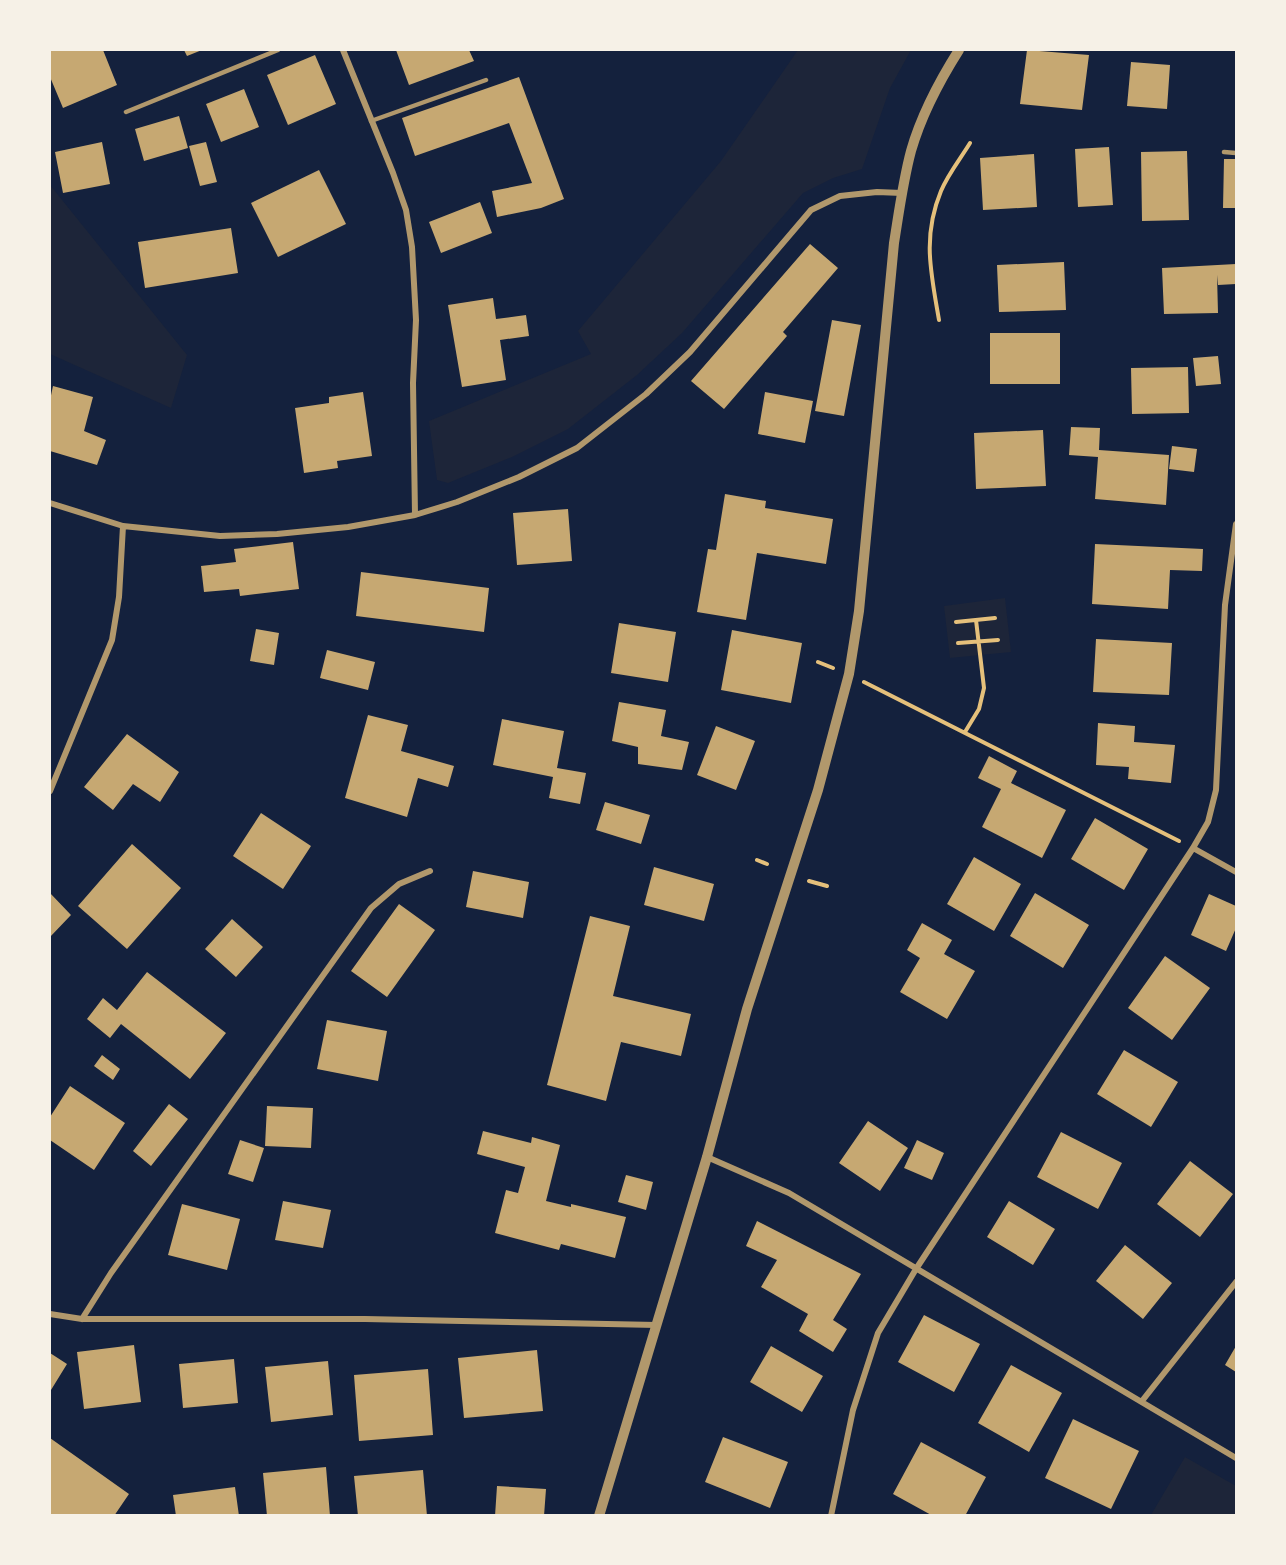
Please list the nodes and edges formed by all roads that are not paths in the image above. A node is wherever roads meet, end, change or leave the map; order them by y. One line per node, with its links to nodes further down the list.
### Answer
1 (278, 50): 5 (lane)
2 (343, 50): 6 (street)
3 (959, 50): 9 (street)
4 (486, 80): 6 (lane)
5 (126, 111)
6 (371, 121): 11 (street)
7 (1224, 152): 8 (lane)
8 (1236, 153)
9 (902, 193): 11 (street); 18 (street)
10 (50, 503): 13 (street)
11 (414, 515): 13 (street)
12 (1236, 524): 15 (street)
13 (123, 526): 14 (street)
14 (50, 791)
15 (1193, 848): 17 (street); 19 (street)
16 (430, 871): 22 (street)
17 (1236, 872)
18 (707, 1156): 19 (street); 23 (street)
19 (916, 1269): 24 (street); 27 (street)
20 (1236, 1282): 24 (street)
21 (50, 1314): 22 (street)
22 (82, 1320): 23 (street)
23 (657, 1325): 26 (street)
24 (1142, 1401): 25 (street)
25 (1236, 1458)
26 (599, 1515)
27 (831, 1515)

